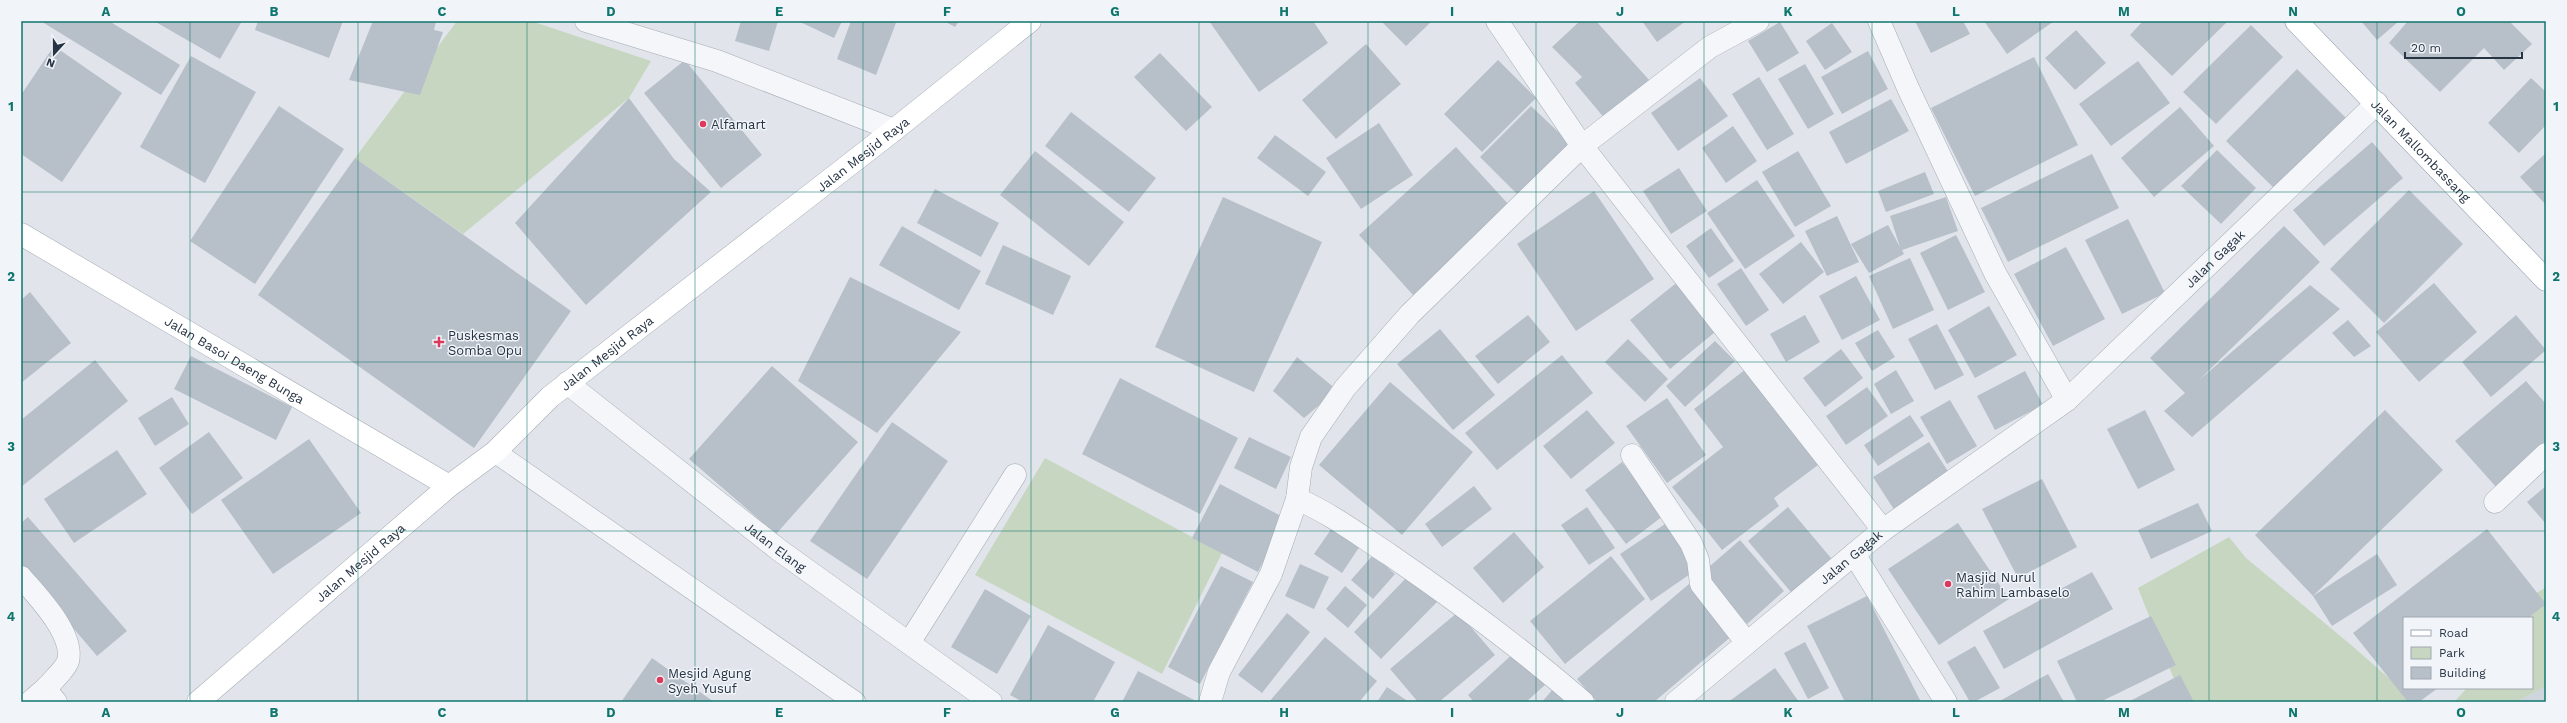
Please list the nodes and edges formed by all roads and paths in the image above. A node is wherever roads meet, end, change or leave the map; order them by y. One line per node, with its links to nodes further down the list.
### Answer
1 (586, 21): 8 (street)
2 (1030, 21): 8 (main road, Jalan Mesjid Raya)
3 (1497, 21): 9 (street)
4 (1758, 21): 9 (street)
5 (1879, 21): 13 (street)
6 (2296, 21): 7 (main road, Jalan Mallombassang)
7 (2377, 103): 11 (main road, Jalan Mallombassang); 13 (street, Jalan Gagak)
8 (894, 130): 12 (main road, Jalan Mesjid Raya)
9 (1582, 146): 19 (street); 21 (street)
10 (21, 234): 18 (main road, Jalan Basoi Daeng Bunga)
11 (2546, 280)
12 (567, 383): 14 (main road, Jalan Mesjid Raya); 24 (street, Jalan Elang)
13 (2059, 405): 21 (street, Jalan Gagak)
14 (495, 452): 18 (main road, Jalan Mesjid Raya); 28 (lane)
15 (2546, 454): 20 (street)
16 (1632, 455): 25 (street)
17 (1015, 475): 24 (street)
18 (449, 486): 27 (main road, Jalan Mesjid Raya)
19 (1297, 499): 30 (street); 31 (street)
20 (2495, 502)
21 (1883, 530): 22 (street, Jalan Gagak)
22 (1854, 554): 25 (street, Jalan Gagak); 33 (street)
23 (21, 577): 26 (street)
24 (909, 643): 29 (street, Jalan Elang)
25 (1747, 643): 32 (street, Jalan Gagak)
26 (43, 698)
27 (198, 702)
28 (855, 702)
29 (991, 702)
30 (1210, 702)
31 (1583, 702)
32 (1676, 702)
33 (1946, 702)

